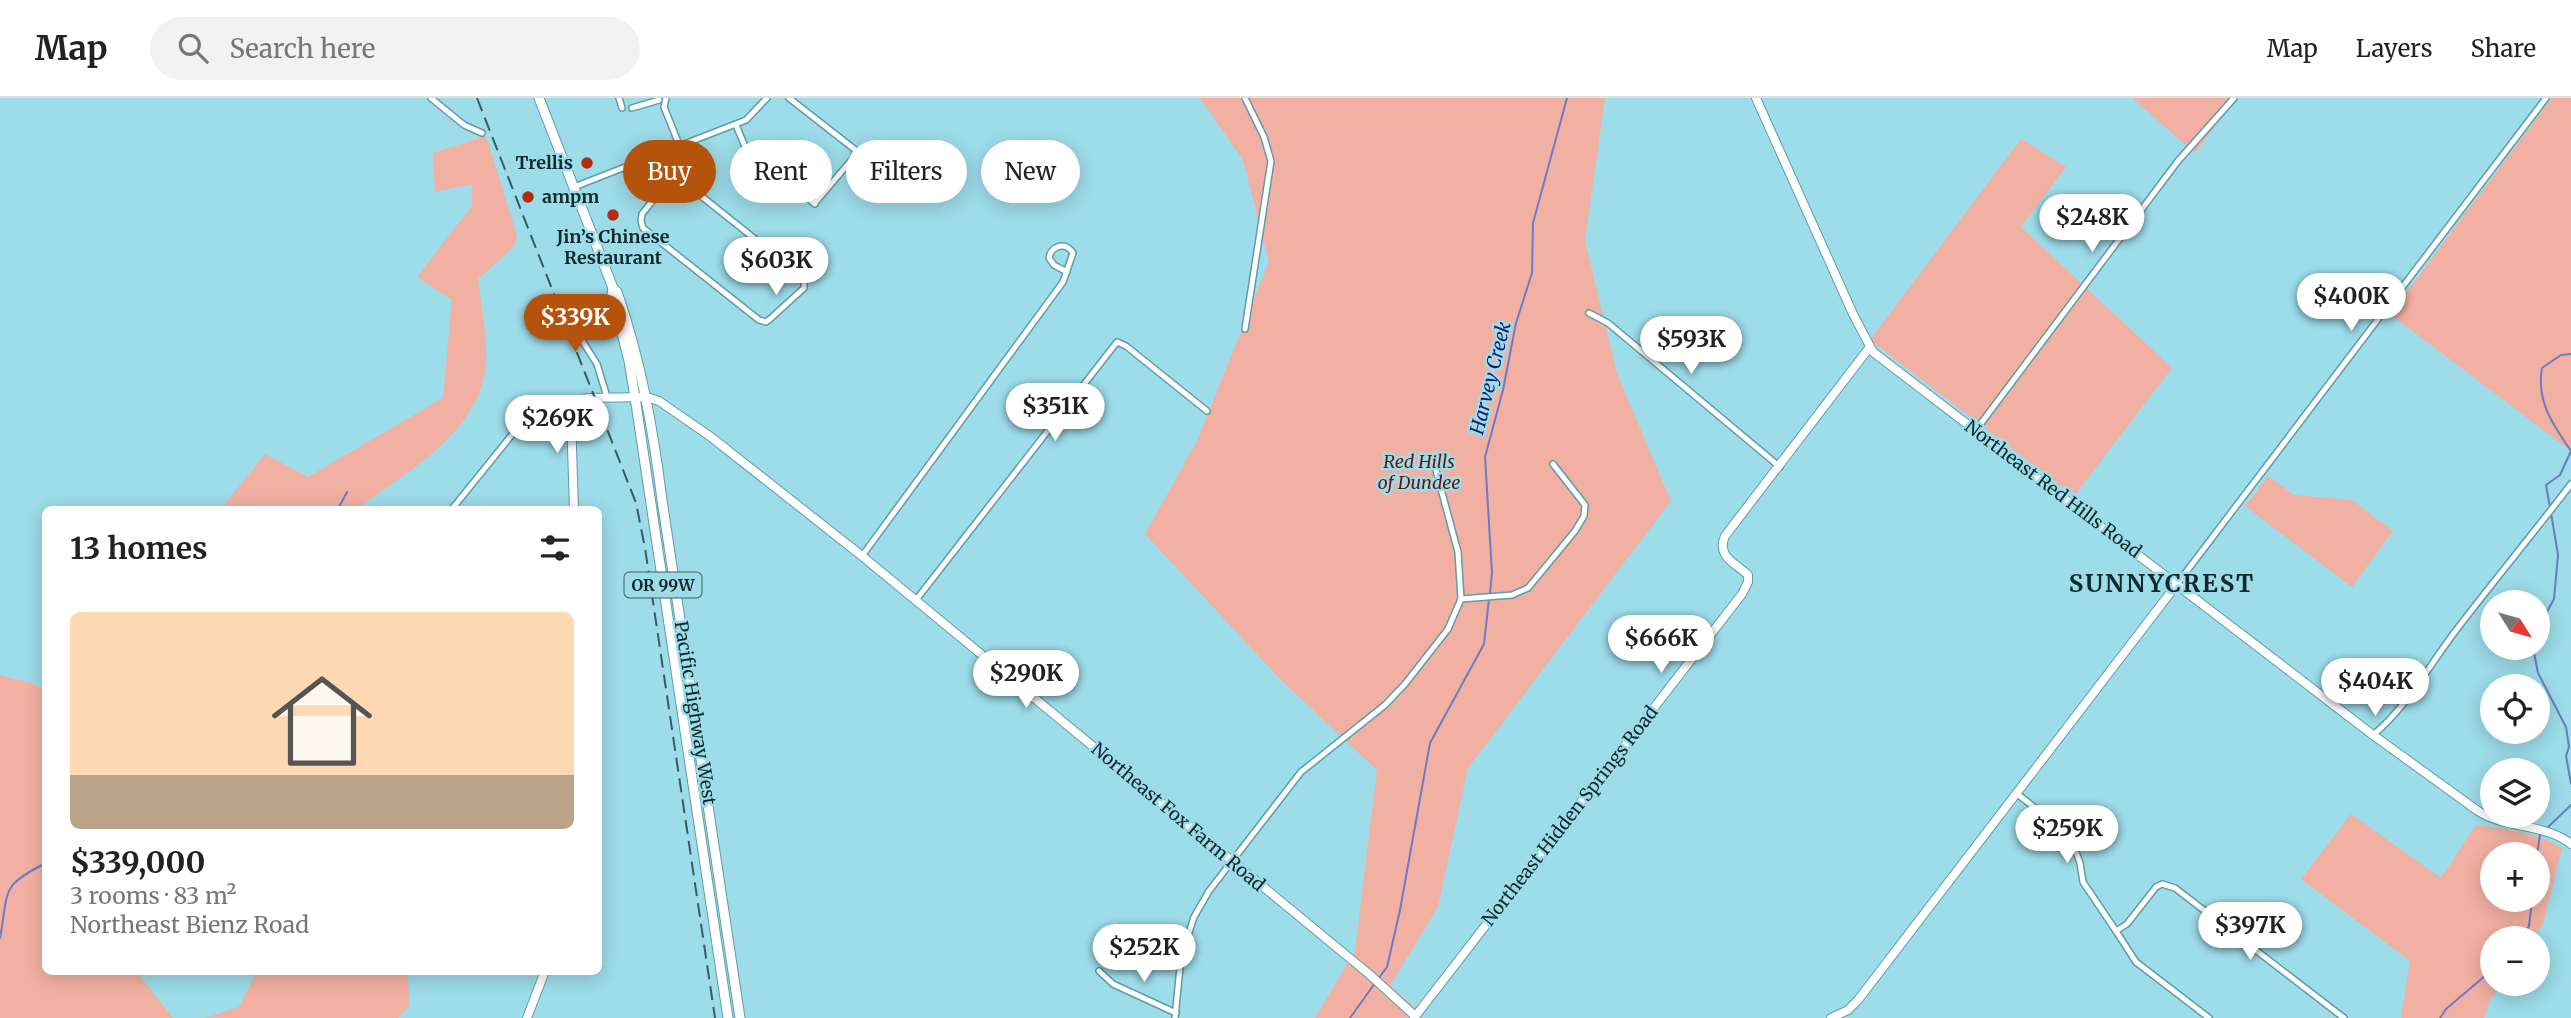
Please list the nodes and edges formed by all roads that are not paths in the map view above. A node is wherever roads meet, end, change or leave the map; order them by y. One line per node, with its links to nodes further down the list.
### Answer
1 (431, 98): 15 (street)
2 (539, 98): 20 (main road, OR 99W)
3 (619, 98): 12 (street)
4 (666, 98): 16 (street)
5 (767, 98): 14 (street)
6 (789, 98): 14 (street)
7 (1245, 98): 25 (street)
8 (1756, 98): 26 (street, Northeast Red Hills Road)
9 (2234, 98): 32 (street)
10 (2546, 98): 40 (street)
11 (659, 100): 13 (street)
12 (622, 108)
13 (632, 108)
14 (736, 125): 17 (street)
15 (482, 133)
16 (677, 140)
17 (698, 140)
18 (623, 168): 20 (street)
19 (674, 174): 19 (street)
20 (574, 187): 22 (main road, Pacific Highway West / OR 99W)
21 (1067, 272): 21 (street); 39 (street)
22 (613, 288): 28 (main road, Pacific Highway West / OR 99W); 29 (main road, Pacific Highway West / OR 99W)
23 (567, 304): 27 (street)
24 (1589, 313): 35 (street)
25 (1245, 329)
26 (1869, 348): 32 (street, Northeast Red Hills Road); 35 (street, Northeast Hidden Springs Road)
27 (607, 397): 28 (street, Northeast Fox Farm Road); 30 (street, Northeast Fox Farm Road)
28 (635, 397): 29 (street, Northeast Fox Farm Road); 53 (main road, Pacific Highway West / OR 99W)
29 (647, 397): 39 (street, Northeast Fox Farm Road); 54 (main road, Pacific Highway West / OR 99W)
30 (574, 406): 37 (street); 38 (street)
31 (1206, 411): 42 (street)
32 (1976, 430): 40 (street, Northeast Red Hills Road)
33 (1434, 463): 41 (street)
34 (1553, 464): 41 (street)
35 (1780, 467): 51 (street, Northeast Hidden Springs Road)
36 (2571, 484): 43 (street)
37 (454, 506)
38 (574, 506)
39 (862, 556): 42 (street, Northeast Fox Farm Road)
40 (2177, 584): 43 (street, Northeast Red Hills Road); 44 (street)
41 (1461, 599): 46 (street)
42 (916, 600): 46 (street, Northeast Fox Farm Road)
43 (2374, 734): 45 (street, Northeast Red Hills Road)
44 (2016, 793): 47 (street); 55 (street)
45 (2571, 845)
46 (1233, 862): 50 (street); 51 (street, Northeast Fox Farm Road)
47 (2116, 931): 56 (street); 57 (street)
48 (1099, 971): 50 (street)
49 (543, 975): 52 (street)
50 (1175, 1015)
51 (1415, 1017)
52 (527, 1018)
53 (728, 1018)
54 (740, 1018)
55 (1831, 1018)
56 (2209, 1018)
57 (2344, 1018)

